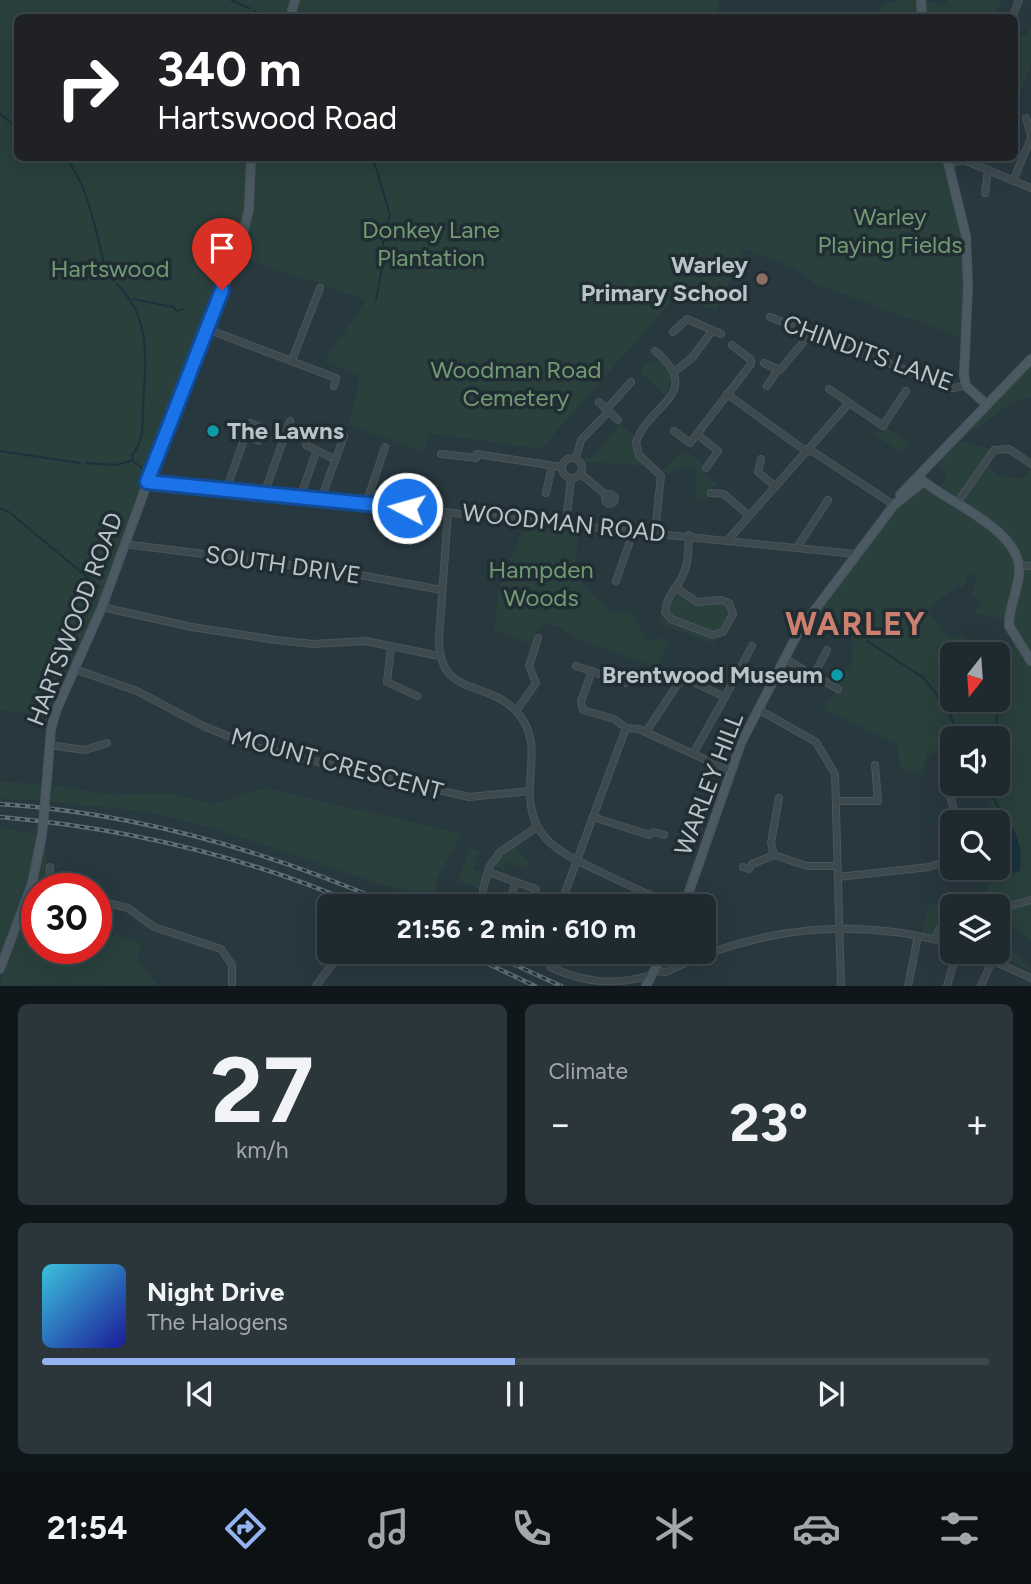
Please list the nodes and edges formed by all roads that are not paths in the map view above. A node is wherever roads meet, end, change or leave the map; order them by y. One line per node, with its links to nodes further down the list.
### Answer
1 (1026, 118): 2 (street)
2 (1031, 136): 7 (street)
3 (251, 161): 12 (street, HARTSWOOD ROAD)
4 (948, 161): 27 (street)
5 (969, 161): 6 (street)
6 (988, 170): 7 (street); 9 (street)
7 (1013, 181): 8 (street)
8 (1031, 188)
9 (985, 193)
10 (320, 288): 20 (street)
11 (770, 317): 16 (street, CHINDITS LANE)
12 (207, 329): 20 (street); 60 (street, HARTSWOOD ROAD)
13 (712, 331): 14 (street); 15 (street); 22 (street)
14 (673, 332)
15 (721, 334)
16 (810, 334): 23 (street); 27 (street, CHINDITS LANE)
17 (732, 345): 30 (street)
18 (655, 351): 22 (street)
19 (1031, 359): 33 (street, WARLEY HILL)
20 (292, 360): 25 (street)
21 (764, 363): 23 (street)
22 (675, 371): 78 (street)
23 (777, 371): 26 (street)
24 (631, 382): 34 (street)
25 (334, 386)
26 (767, 386)
27 (966, 386): 33 (street)
28 (829, 389): 32 (street)
29 (906, 391): 32 (street)
30 (727, 394): 39 (street); 45 (street)
31 (599, 402): 34 (street)
32 (849, 403): 45 (street)
33 (987, 405): 50 (street, WARLEY HILL)
34 (608, 410): 35 (street); 49 (street)
35 (618, 420)
36 (290, 421): 66 (street)
37 (263, 428): 41 (street)
38 (674, 431): 39 (street)
39 (697, 434): 55 (street)
40 (305, 435): 46 (street)
41 (245, 436): 43 (street); 63 (street)
42 (344, 436): 69 (street)
43 (259, 441)
44 (385, 447): 72 (street)
45 (808, 450): 62 (street); 73 (street)
46 (316, 452): 48 (street); 68 (street)
47 (441, 454): 53 (street)
48 (330, 457)
49 (576, 458): 54 (street); 56 (street)
50 (933, 458): 61 (street, WARLEY HILL); 61 (street, WARLEY HILL)
51 (761, 459): 57 (street)
52 (1031, 464): 71 (street)
53 (552, 466): 54 (street); 64 (street)
54 (561, 467): 58 (street)
55 (706, 468)
56 (580, 473): 58 (street); 67 (street)
57 (760, 475): 59 (street); 62 (street)
58 (571, 478): 76 (street)
59 (752, 479)
60 (147, 482): 63 (street, WOODMAN ROAD); 81 (street, HARTSWOOD ROAD)
61 (921, 482): 71 (street); 73 (street, WARLEY HILL)
62 (776, 487): 75 (street)
63 (226, 490): 66 (street, WOODMAN ROAD)
64 (546, 493)
65 (711, 493): 75 (street)
66 (264, 494): 68 (street, WOODMAN ROAD)
67 (607, 496)
68 (300, 498): 69 (street, WOODMAN ROAD)
69 (321, 499): 72 (street, WOODMAN ROAD)
70 (828, 500): 82 (street)
71 (957, 503): 84 (street)
72 (366, 504): 74 (street, WOODMAN ROAD)
73 (894, 505): 83 (street, WARLEY HILL)
74 (448, 512): 76 (street, WOODMAN ROAD); 88 (street)
75 (748, 515): 80 (street)
76 (566, 524): 77 (street, WOODMAN ROAD)
77 (634, 530): 78 (street, WOODMAN ROAD); 86 (street)
78 (656, 532): 79 (street, WOODMAN ROAD)
79 (689, 535): 80 (street, WOODMAN ROAD); 87 (street)
80 (728, 540): 82 (street, WOODMAN ROAD)
81 (124, 544): 88 (street, SOUTH DRIVE); 89 (street, HARTSWOOD ROAD)
82 (798, 546): 83 (street, WOODMAN ROAD)
83 (855, 554): 95 (street, WARLEY HILL)
84 (1019, 565): 85 (street); 96 (street)
85 (1031, 566)
86 (616, 580)
87 (675, 587): 87 (street)
88 (442, 590): 94 (street)
89 (102, 607): 92 (street); 98 (street, HARTSWOOD ROAD)
90 (538, 638): 106 (street)
91 (752, 646): 104 (street)
92 (391, 647): 94 (street); 103 (street)
93 (827, 650): 100 (street)
94 (439, 656): 106 (street)
95 (785, 659): 100 (street); 105 (street, WARLEY HILL)
96 (1031, 661)
97 (576, 666): 99 (street)
98 (74, 669): 110 (street, HARTSWOOD ROAD); 114 (street, MOUNT CRESCENT)
99 (592, 671): 101 (street); 107 (street)
100 (814, 675): 102 (street)
101 (626, 683)
102 (838, 689)
103 (415, 693)
104 (725, 697): 108 (street); 111 (street)
105 (758, 709): 113 (street, WARLEY HILL); 116 (street)
106 (516, 711): 114 (street)
107 (626, 728): 108 (street); 117 (street)
108 (646, 732): 111 (street)
109 (107, 743): 110 (street)
110 (49, 745): 127 (street, HARTSWOOD ROAD, bridge)
111 (693, 754): 113 (street)
112 (875, 765): 116 (street)
113 (730, 771): 136 (street, WARLEY HILL)
114 (530, 791): 118 (street)
115 (779, 798): 120 (street)
116 (838, 801): 123 (street)
117 (593, 817): 119 (street); 121 (street)
118 (537, 827): 121 (street); 126 (street)
119 (664, 835)
120 (774, 855): 123 (street); 125 (street)
121 (578, 862): 134 (street); 135 (street)
122 (940, 863): 129 (street)
123 (837, 866): 129 (street)
124 (50, 867): 128 (street)
125 (743, 867)
126 (488, 872): 130 (street); 132 (street)
127 (36, 873)
128 (50, 873)
129 (838, 877): 141 (street)
130 (516, 882): 131 (street); 133 (street)
131 (536, 888)
132 (483, 890)
133 (512, 894)
134 (565, 894)
135 (649, 894)
136 (688, 894)
137 (1031, 900): 139 (street)
138 (112, 904): 156 (street)
139 (1010, 906)
140 (21, 915): 152 (street, HARTSWOOD ROAD)
141 (838, 928): 143 (street); 153 (street); 159 (street)
142 (940, 928): 144 (street)
143 (918, 936): 144 (street); 160 (street)
144 (935, 939): 145 (street)
145 (940, 940)
146 (329, 964): 157 (street)
147 (550, 964): 155 (street)
148 (656, 964): 153 (street)
149 (953, 964): 161 (street)
150 (991, 964): 162 (street)
151 (1003, 964): 154 (street)
152 (0, 969)
153 (653, 973): 155 (street); 158 (street)
154 (1031, 978)
155 (632, 983)
156 (232, 985)
157 (316, 985)
158 (646, 985)
159 (841, 985)
160 (908, 985)
161 (947, 985)
162 (981, 985)

